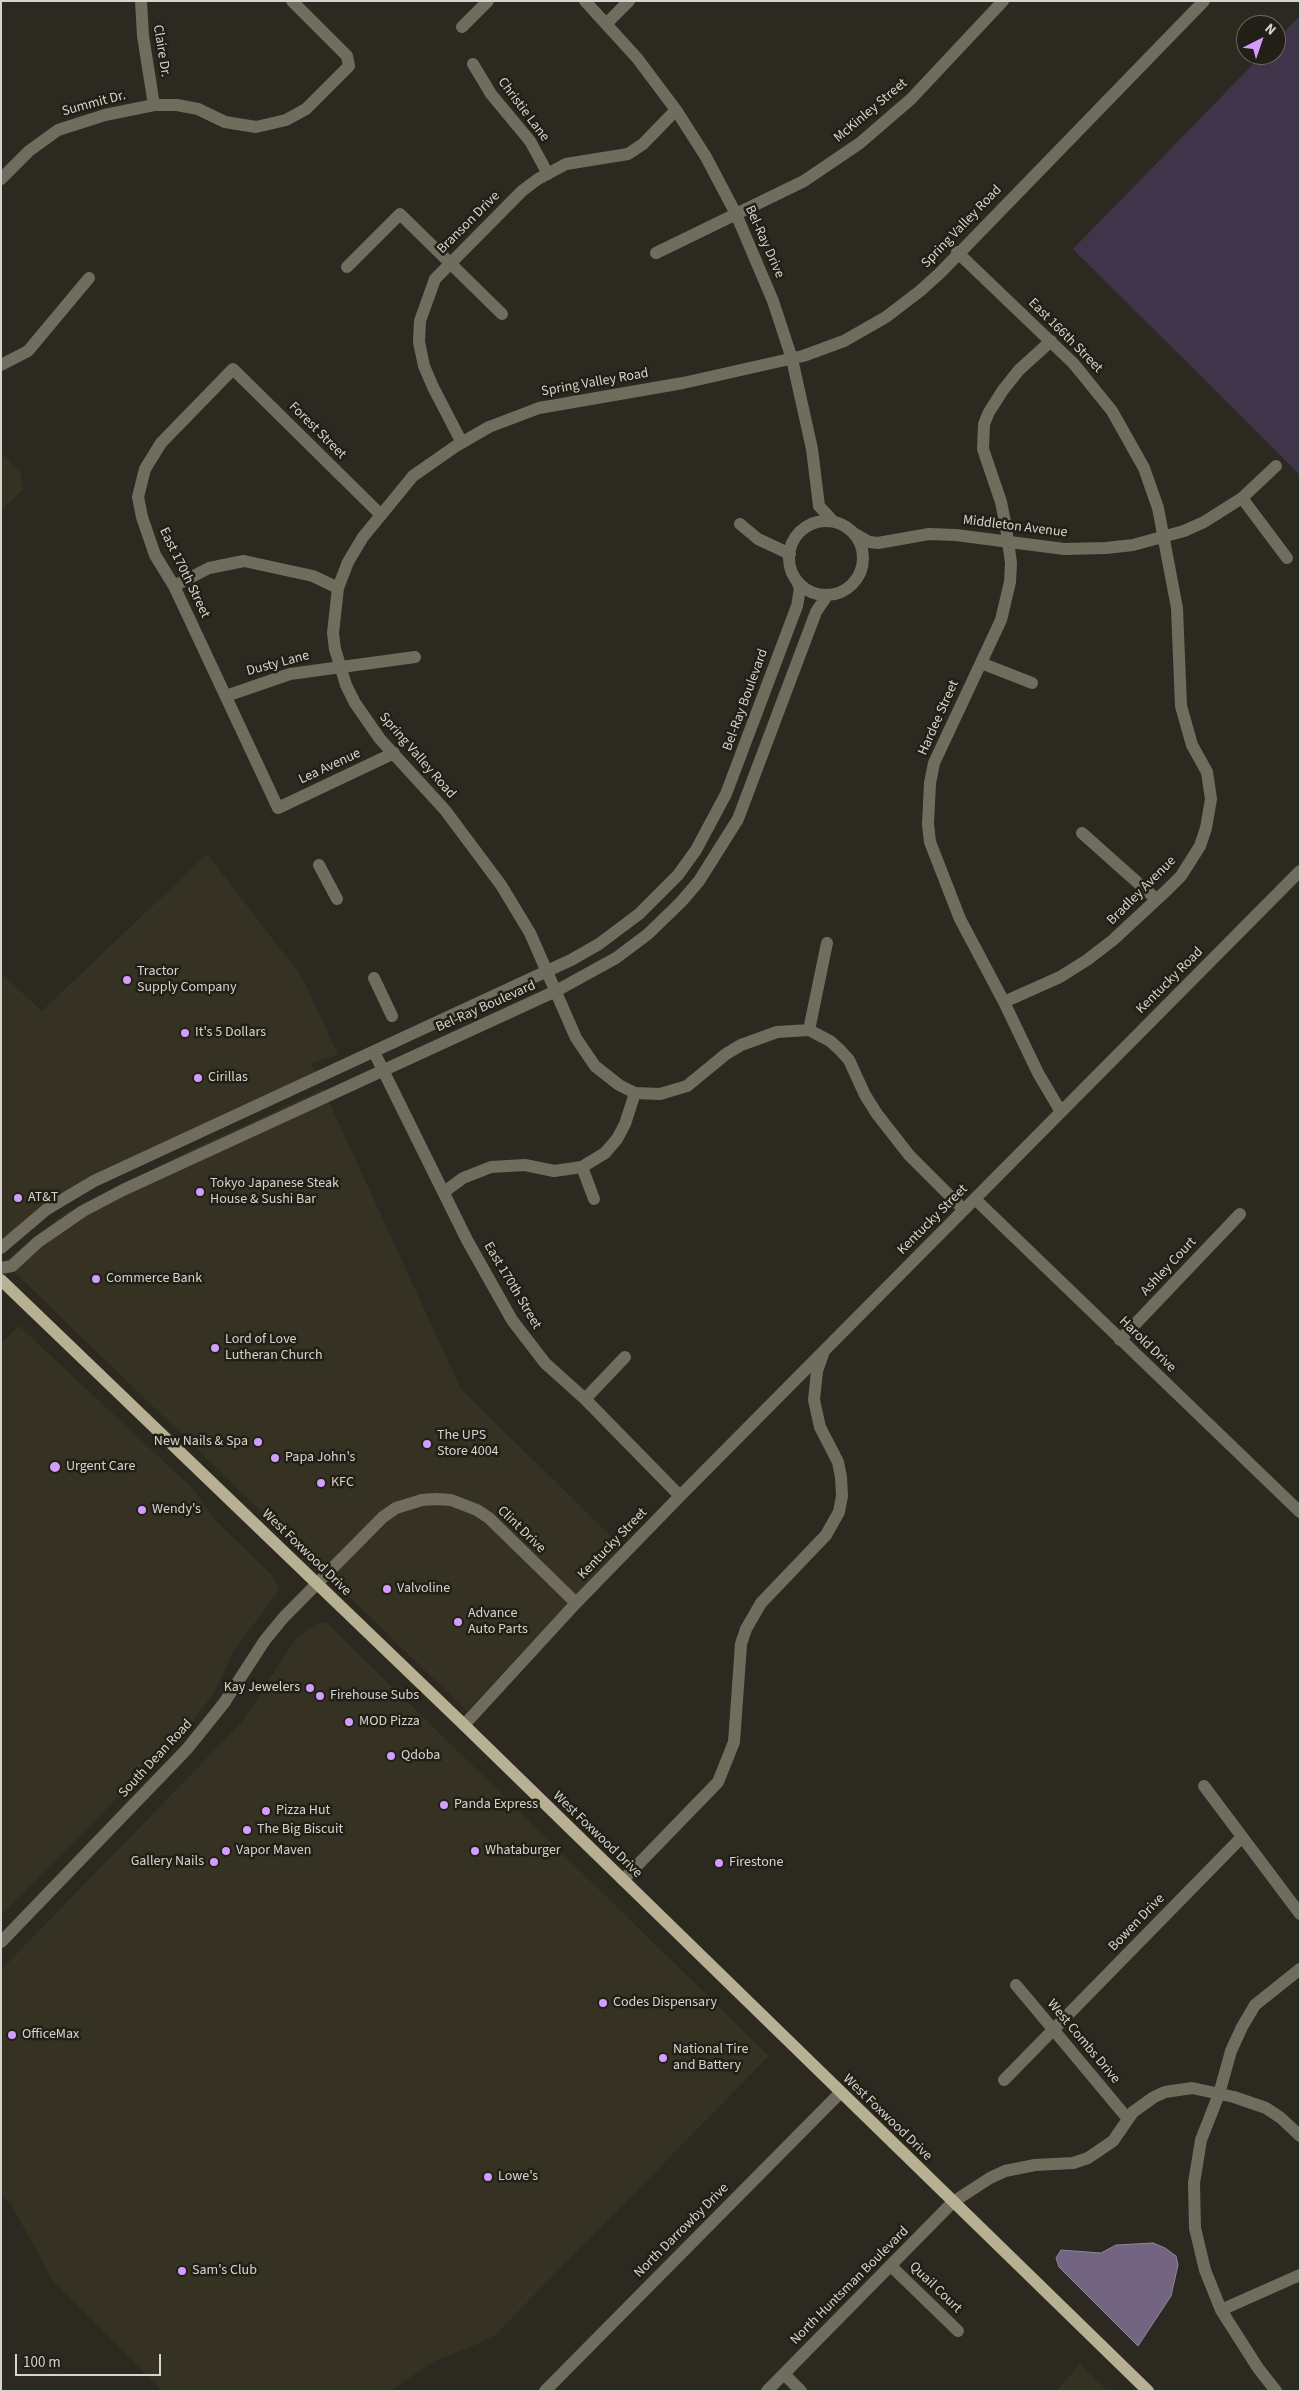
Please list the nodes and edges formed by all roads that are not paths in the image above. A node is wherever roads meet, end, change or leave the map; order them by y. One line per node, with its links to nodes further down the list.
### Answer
1 (141, 1): 11 (street, Claire Dr.)
2 (292, 1): 11 (street, Summit Dr.)
3 (488, 1): 9 (street)
4 (585, 1): 8 (street, Bel-Ray Drive)
5 (629, 1): 8 (street)
6 (1003, 1): 15 (street, McKinley Street)
7 (1204, 1): 16 (street, Spring Valley Road)
8 (607, 24): 12 (street, Bel-Ray Drive)
9 (462, 27)
10 (473, 64): 13 (street, Christie Lane)
11 (154, 105): 14 (street, Summit Dr.)
12 (676, 110): 13 (street, Branson Drive); 15 (street, Bel-Ray Drive)
13 (548, 174): 18 (street, Branson Drive)
14 (1, 179)
15 (736, 214): 17 (street, McKinley Street); 23 (street, Bel-Ray Drive)
16 (957, 252): 22 (street, East 166th Street); 23 (street, Spring Valley Road)
17 (656, 253)
18 (450, 264): 19 (street); 21 (street); 26 (street, Branson Drive)
19 (347, 267)
20 (89, 278): 24 (street)
21 (502, 314)
22 (1051, 341): 35 (street, East 166th Street); 36 (street, Hardee Street)
23 (792, 359): 26 (street, Spring Valley Road); 29 (street, Bel-Ray Drive)
24 (1, 365)
25 (233, 369): 30 (street, Forest Street); 42 (street, East 170th Street)
26 (462, 443): 30 (street, Spring Valley Road)
27 (1276, 466): 28 (street, Middleton Avenue)
28 (1242, 498): 35 (street, Middleton Avenue); 39 (street)
29 (819, 506): 31 (street); 33 (street)
30 (380, 514): 43 (street, Spring Valley Road)
31 (833, 521): 33 (street); 34 (street)
32 (740, 524): 38 (street)
33 (807, 526): 38 (street)
34 (856, 534): 37 (street); 40 (street)
35 (1162, 538): 36 (street, Middleton Avenue); 58 (street, Bradley Avenue)
36 (1008, 542): 37 (street, Middleton Avenue); 46 (street, Hardee Street)
37 (878, 544): 40 (street)
38 (790, 554): 41 (street, Bel-Ray Boulevard)
39 (1288, 558)
40 (862, 567): 44 (street)
41 (797, 581): 44 (street); 52 (street, Bel-Ray Boulevard)
42 (174, 586): 43 (street); 49 (street, East 170th Street)
43 (338, 588): 47 (street, Spring Valley Road)
44 (826, 597): 54 (street, Bel-Ray Boulevard)
45 (415, 657): 47 (street, Dusty Lane)
46 (981, 663): 48 (street); 63 (street, Hardee Street)
47 (340, 666): 49 (street, Dusty Lane); 50 (street, Spring Valley Road)
48 (1032, 683)
49 (226, 696): 51 (street, East 170th Street)
50 (394, 753): 51 (street, Lea Avenue); 60 (street, Spring Valley Road)
51 (278, 808)
52 (710, 827): 54 (street); 60 (street, Bel-Ray Boulevard)
53 (1082, 833): 58 (street)
54 (728, 838): 62 (street, Bel-Ray Boulevard)
55 (319, 865): 57 (street)
56 (1300, 871): 69 (street, Kentucky Road)
57 (337, 899)
58 (1156, 899): 63 (street, Bradley Avenue)
59 (827, 943): 65 (street)
60 (548, 971): 62 (street, Spring Valley Road); 66 (street, Bel-Ray Boulevard)
61 (374, 978): 64 (street)
62 (556, 991): 67 (street, Bel-Ray Boulevard); 68 (street, Spring Valley Road)
63 (1004, 1002): 69 (street, Hardee Street)
64 (392, 1016)
65 (809, 1030): 68 (street, Spring Valley Road); 77 (street)
66 (374, 1052): 67 (street, East 170th Street); 70 (street, Bel-Ray Boulevard)
67 (383, 1070): 71 (street, Bel-Ray Boulevard); 73 (street, East 170th Street)
68 (635, 1093): 72 (street)
69 (1061, 1112): 76 (street, Kentucky Street)
70 (207, 1129): 71 (street); 74 (street, Bel-Ray Boulevard)
71 (215, 1148): 78 (street, Bel-Ray Boulevard)
72 (582, 1167): 73 (street); 75 (street)
73 (444, 1192): 89 (street, East 170th Street)
74 (73, 1193): 78 (street); 80 (street, Bel-Ray Boulevard)
75 (594, 1199)
76 (975, 1199): 77 (street, Kentucky Street); 83 (street, Harold Drive)
77 (964, 1210): 84 (street, Kentucky Street)
78 (83, 1211): 81 (street, Bel-Ray Boulevard)
79 (1240, 1214): 83 (street, Ashley Court)
80 (1, 1248)
81 (1, 1268)
82 (1, 1280): 92 (main road, West Foxwood Drive)
83 (1120, 1340): 91 (street, Harold Drive)
84 (826, 1348): 86 (street, Kentucky Street); 87 (street)
85 (625, 1357): 89 (street)
86 (798, 1376): 87 (street); 88 (street, Kentucky Street)
87 (815, 1380): 88 (street); 97 (street)
88 (787, 1387): 90 (street, Kentucky Street)
89 (585, 1398): 90 (street, East 170th Street)
90 (680, 1496): 93 (street, Kentucky Street)
91 (1298, 1508)
92 (316, 1583): 93 (street, Clint Drive); 94 (main road, West Foxwood Drive); 99 (street, South Dean Road)
93 (576, 1603): 94 (street, Kentucky Street)
94 (464, 1725): 97 (main road, West Foxwood Drive)
95 (1204, 1786): 96 (street)
96 (1242, 1837): 98 (street); 102 (street, Bowen Drive)
97 (623, 1880): 104 (main road, West Foxwood Drive)
98 (1300, 1914)
99 (1, 1942)
100 (1300, 1969): 105 (street)
101 (1016, 1985): 102 (street, West Combs Drive)
102 (1053, 2030): 103 (street, Bowen Drive); 106 (street, West Combs Drive)
103 (1004, 2080)
104 (840, 2093): 108 (main road, West Foxwood Drive); 114 (street, North Darrowby Drive)
105 (1219, 2094): 106 (street, North Huntsman Boulevard); 107 (street, North Huntsman Boulevard); 111 (street)
106 (1128, 2119): 108 (street, North Huntsman Boulevard)
107 (1300, 2136)
108 (953, 2202): 109 (street, North Huntsman Boulevard); 117 (main road, West Foxwood Drive)
109 (892, 2266): 112 (street, Quail Court); 113 (street, North Huntsman Boulevard)
110 (1300, 2275): 111 (street)
111 (1221, 2310): 118 (street)
112 (958, 2331)
113 (784, 2374): 115 (street, North Huntsman Boulevard); 116 (street)
114 (544, 2391)
115 (767, 2391)
116 (801, 2391)
117 (1148, 2391)
118 (1276, 2391)

